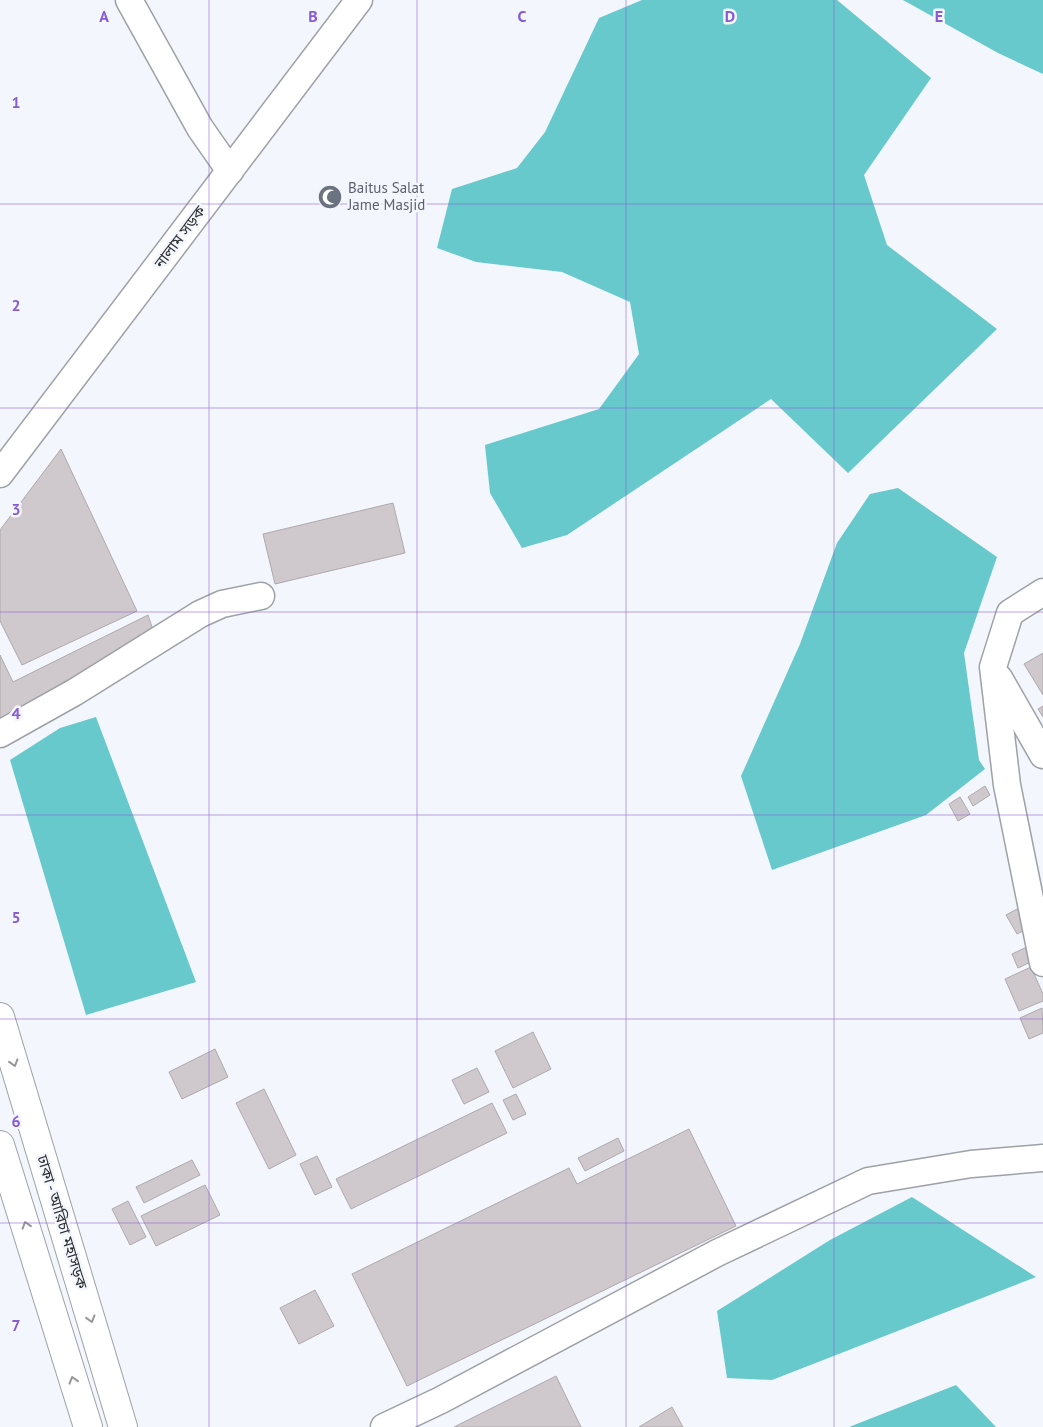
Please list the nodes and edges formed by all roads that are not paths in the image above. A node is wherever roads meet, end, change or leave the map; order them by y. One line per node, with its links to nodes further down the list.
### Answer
1 (129, 0): 3 (street)
2 (359, 0): 3 (street, নালাম সড়ক)
3 (230, 171): 4 (street, নালাম সড়ক)
4 (0, 474)
5 (1043, 592): 7 (street)
6 (261, 596): 8 (street)
7 (992, 667): 9 (street); 10 (street)
8 (0, 734)
9 (1043, 756)
10 (1043, 963)
11 (0, 1016): 16 (highway, ঢাকা - আরিচা মহাসড়ক, one-way to 16)
12 (0, 1145): 14 (highway)
13 (1043, 1158): 17 (street)
14 (6, 1181): 15 (highway, one-way to 14)
15 (88, 1427)
16 (123, 1427)
17 (384, 1427)

